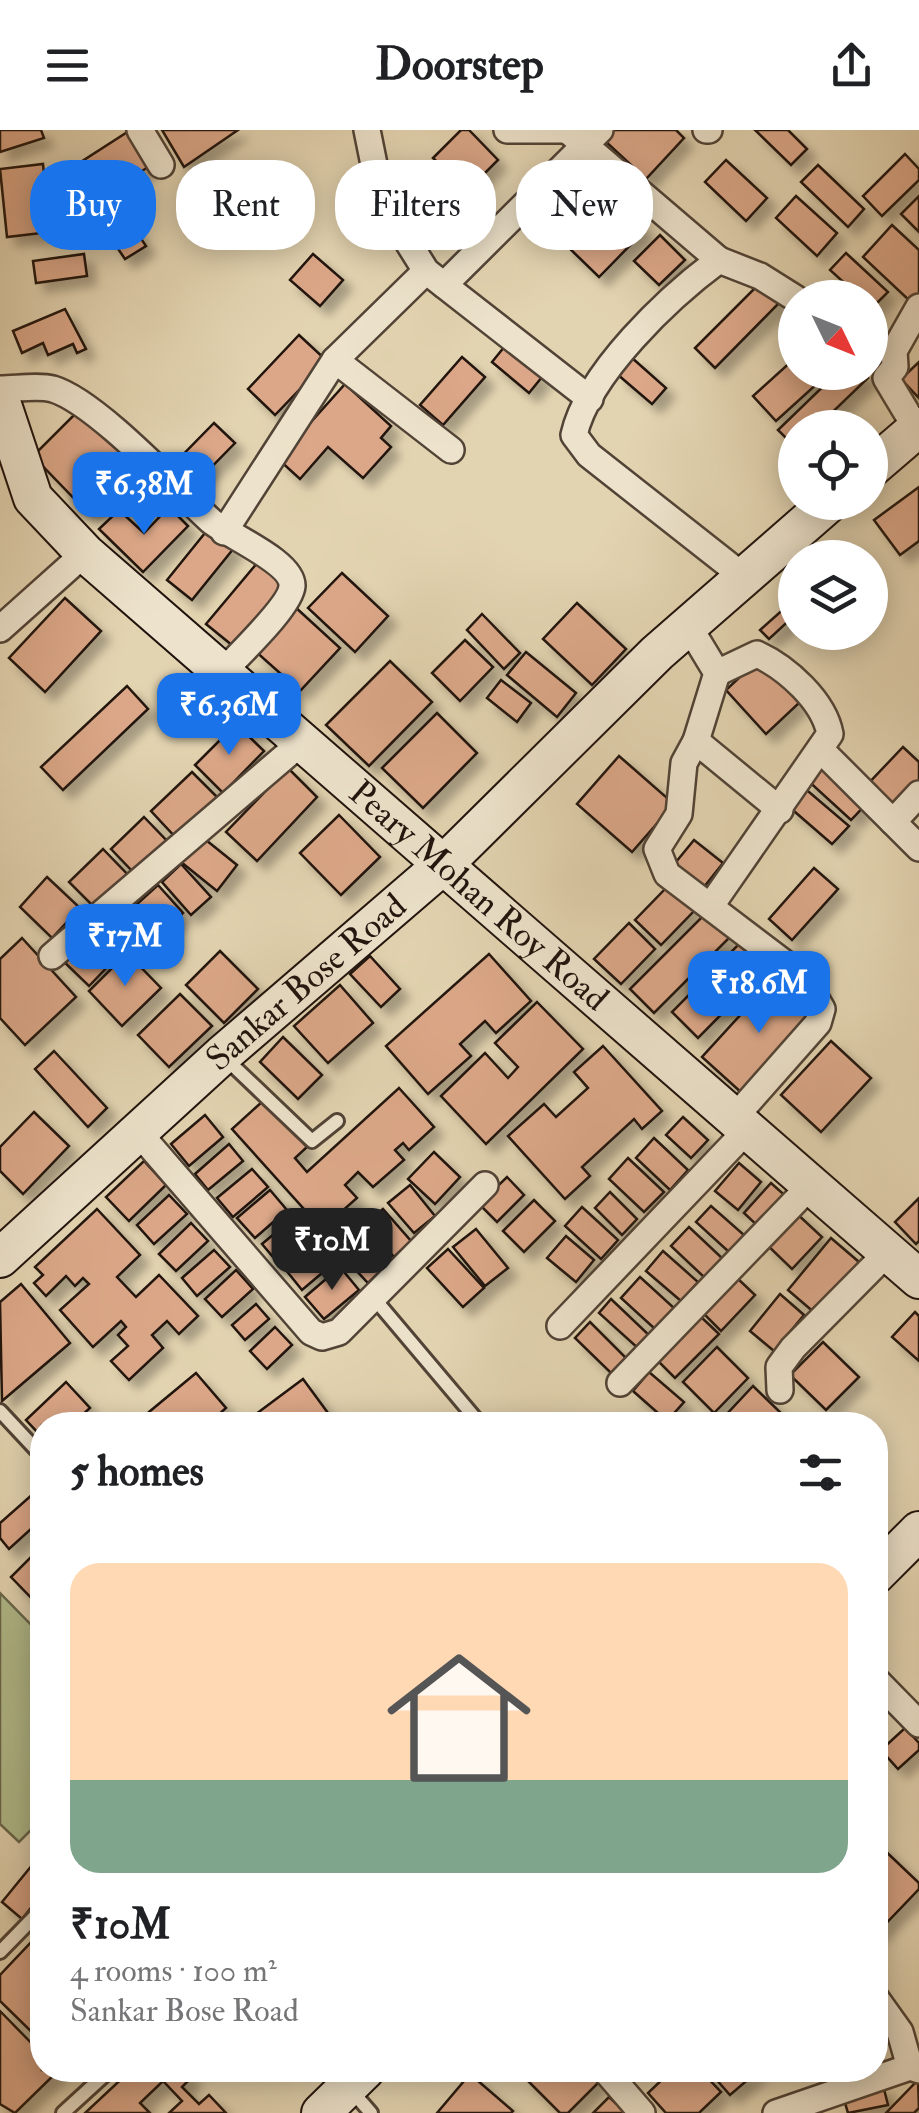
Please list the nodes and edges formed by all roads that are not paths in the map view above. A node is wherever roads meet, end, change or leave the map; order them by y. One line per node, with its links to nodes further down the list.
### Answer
1 (140, 130): 5 (street)
2 (367, 130): 7 (street)
3 (507, 130): 4 (street)
4 (580, 134): 6 (street); 7 (street)
5 (161, 165)
6 (718, 260): 8 (street); 15 (street)
7 (435, 278): 10 (street); 15 (street)
8 (778, 287)
9 (919, 307): 12 (street)
10 (336, 360): 17 (street); 20 (street)
11 (888, 362): 12 (street)
12 (895, 367): 16 (street)
13 (0, 389): 20 (street)
14 (0, 399): 21 (street, Peary Mohan Roy Road)
15 (590, 399): 22 (street)
16 (918, 428): 18 (street)
17 (451, 450)
18 (888, 454)
19 (809, 520): 22 (street, Sankar Bose Road)
20 (224, 532): 26 (street)
21 (85, 553): 24 (street); 26 (street, Peary Mohan Roy Road)
22 (744, 577): 23 (street, Sankar Bose Road)
23 (688, 624): 25 (street); 34 (street, Sankar Bose Road)
24 (0, 629)
25 (717, 673): 27 (street); 29 (street)
26 (221, 674): 28 (street, Peary Mohan Roy Road)
27 (696, 740): 31 (street); 35 (street)
28 (302, 742): 34 (street, Peary Mohan Roy Road); 36 (street)
29 (820, 749): 31 (street); 32 (street)
30 (919, 794): 32 (street)
31 (780, 810): 35 (street)
32 (893, 822): 33 (street)
33 (919, 848)
34 (444, 864): 37 (street, Sankar Bose Road); 39 (street, Peary Mohan Roy Road)
35 (712, 904): 39 (street)
36 (52, 956)
37 (222, 1055): 38 (lane); 40 (street, Sankar Bose Road)
38 (337, 1121)
39 (741, 1123): 41 (street, Peary Mohan Roy Road); 47 (street)
40 (138, 1132): 44 (street, Sankar Bose Road); 46 (street)
41 (811, 1185): 43 (street, Peary Mohan Roy Road); 48 (street)
42 (485, 1186): 46 (street)
43 (888, 1252): 45 (street, Peary Mohan Roy Road); 49 (street)
44 (0, 1258)
45 (919, 1279)
46 (373, 1296): 51 (lane)
47 (560, 1326)
48 (620, 1383)
49 (780, 1390)
50 (0, 1411): 52 (lane)
51 (470, 1412)
52 (30, 1443)
53 (919, 1530): 54 (street)
54 (888, 1562)
55 (888, 1692): 56 (street)
56 (919, 1724)
57 (30, 1921): 58 (lane)
58 (0, 1952)
59 (888, 2015): 60 (street)
60 (915, 2069): 61 (street)
61 (888, 2080)
62 (97, 2082): 67 (lane)
63 (615, 2082): 69 (street)
64 (884, 2082): 66 (street)
65 (362, 2090): 68 (street)
66 (829, 2105): 70 (street)
67 (63, 2113)
68 (321, 2113)
69 (642, 2113)
70 (776, 2113)

